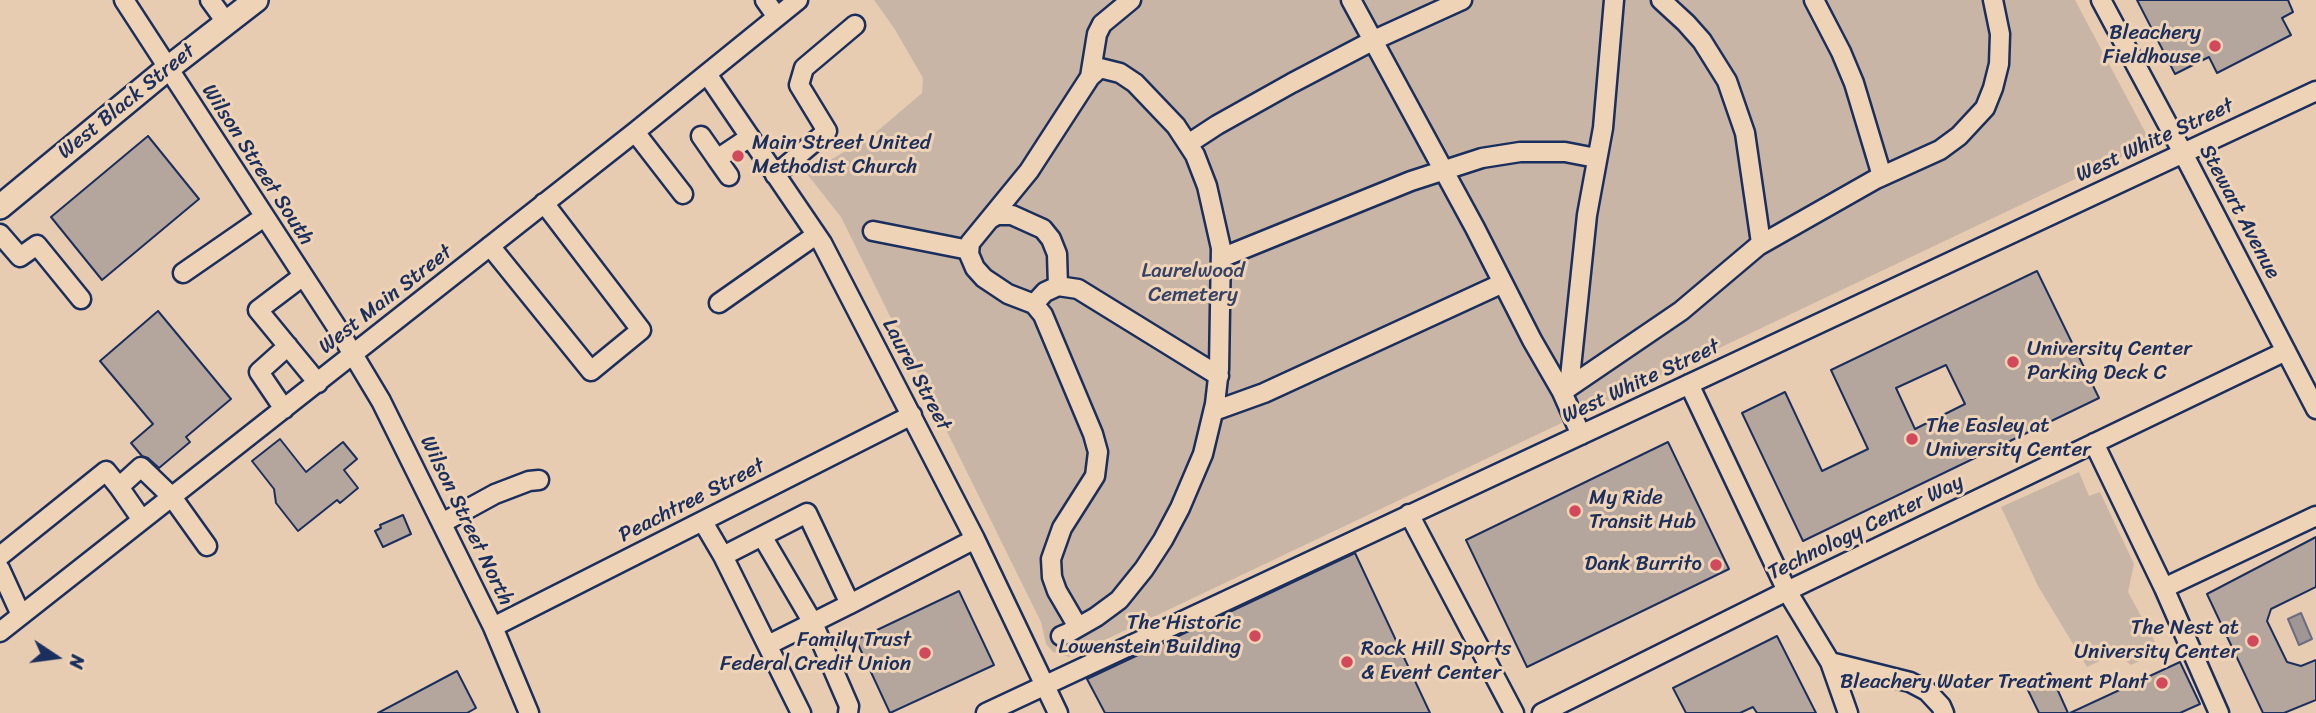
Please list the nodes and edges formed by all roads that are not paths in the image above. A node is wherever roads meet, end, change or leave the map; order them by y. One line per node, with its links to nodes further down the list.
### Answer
1 (124, 0): 18 (street, Wilson Street South)
2 (210, 0): 15 (street)
3 (256, 0): 15 (main road, West Black Street)
4 (765, 0): 14 (street)
5 (798, 0): 14 (street, West Main Street)
6 (1131, 0): 20 (street)
7 (1351, 0): 17 (street)
8 (1462, 0): 17 (street)
9 (1614, 0): 27 (street)
10 (1661, 0): 41 (street)
11 (1814, 0): 32 (street)
12 (1993, 0): 32 (street)
13 (2101, 0): 26 (street, Stewart Avenue)
14 (777, 17): 19 (street, West Main Street)
15 (226, 22): 18 (main road, West Black Street)
16 (855, 25): 30 (street)
17 (1374, 40): 25 (street); 29 (street)
18 (167, 69): 35 (main road, West Black Street); 36 (street, Wilson Street South)
19 (707, 74): 22 (street, West Main Street); 24 (street, Laurel Street)
20 (1090, 77): 25 (street); 37 (street)
21 (2316, 91): 26 (street, West White Street)
22 (635, 132): 33 (street); 34 (street, West Main Street)
23 (701, 136): 28 (street)
24 (750, 137): 28 (street); 30 (street, Laurel Street)
25 (1188, 144): 44 (street)
26 (2183, 153): 53 (street, Stewart Avenue); 57 (street, West White Street)
27 (1596, 158): 29 (street); 58 (street)
28 (717, 159): 31 (street)
29 (1443, 169): 44 (street); 47 (street)
30 (775, 175): 40 (street, Laurel Street)
31 (729, 176)
32 (1882, 176): 41 (street)
33 (683, 194)
34 (544, 203): 42 (street, West Main Street); 42 (street)
35 (0, 207)
36 (264, 217): 45 (street); 46 (street, Wilson Street South)
37 (990, 219): 43 (street); 48 (street)
38 (873, 231): 43 (street)
39 (0, 234): 49 (street)
40 (816, 235): 50 (street); 62 (street, Laurel Street)
41 (1761, 243): 58 (street)
42 (490, 246): 54 (street, West Main Street)
43 (969, 250): 51 (street)
44 (1221, 258): 55 (street)
45 (183, 273)
46 (303, 276): 52 (street); 54 (street, Wilson Street South)
47 (1503, 283): 58 (street); 61 (street)
48 (1058, 286): 51 (street); 55 (street)
49 (81, 299)
50 (719, 303)
51 (1034, 303): 85 (street)
52 (288, 346): 56 (street); 59 (street)
53 (2286, 351): 60 (street, Stewart Avenue); 64 (street, Technology Center Way)
54 (353, 354): 56 (street, West Main Street); 72 (street, Wilson Street North)
55 (1219, 376): 61 (street)
56 (318, 383): 59 (street, West Main Street)
57 (1689, 384): 63 (street, West White Street); 80 (street)
58 (1565, 390): 63 (street)
59 (284, 409): 67 (street, West Main Street)
60 (2316, 409)
61 (1214, 411): 85 (street)
62 (912, 415): 71 (street, Peachtree Street); 74 (street, Laurel Street)
63 (1581, 435): 68 (street, West White Street)
64 (2094, 443): 79 (street); 80 (street, Technology Center Way)
65 (539, 480): 72 (street)
66 (119, 488): 67 (street); 70 (street); 76 (street)
67 (172, 497): 70 (street, West Main Street); 75 (street)
68 (1409, 514): 91 (street, West White Street); 98 (street)
69 (2316, 516): 79 (street)
70 (142, 520): 82 (street, West Main Street)
71 (703, 522): 77 (street); 84 (street, Peachtree Street)
72 (442, 523): 84 (street, Wilson Street North)
73 (762, 536): 77 (street); 81 (street); 83 (street)
74 (975, 539): 81 (street); 91 (street, Laurel Street)
75 (207, 546)
76 (0, 556)
77 (723, 556): 88 (street)
78 (0, 569): 82 (street)
79 (2164, 588): 101 (street)
80 (1787, 592): 89 (street); 99 (street, Technology Center Way)
81 (850, 604): 83 (street)
82 (21, 615): 86 (street, West Main Street)
83 (813, 622): 88 (street); 95 (street)
84 (493, 627): 93 (street, Wilson Street North)
85 (1078, 627): 87 (street)
86 (0, 632)
87 (1061, 636)
88 (768, 645): 94 (street)
89 (1830, 662): 90 (street); 92 (street)
90 (1876, 675): 92 (street); 100 (street)
91 (1044, 684): 96 (street, West White Street); 97 (street, Laurel Street)
92 (1847, 705)
93 (529, 713)
94 (801, 713)
95 (848, 713)
96 (986, 713)
97 (1058, 713)
98 (1514, 713)
99 (1542, 713)
100 (1944, 713)
101 (2219, 713)

